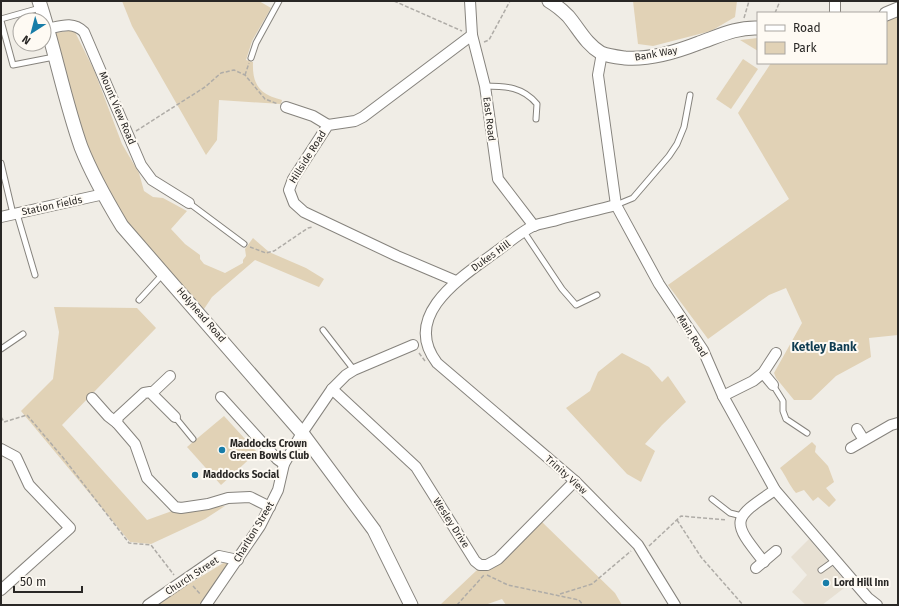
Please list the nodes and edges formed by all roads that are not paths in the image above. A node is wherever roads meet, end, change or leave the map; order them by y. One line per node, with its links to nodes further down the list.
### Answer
1 (279, 1): 16 (lane)
2 (470, 1): 12 (street, East Road)
3 (835, 1): 7 (street)
4 (552, 2): 14 (street, Bank Way)
5 (40, 5): 9 (lane)
6 (898, 9): 8 (street)
7 (835, 12)
8 (887, 14)
9 (1, 20): 15 (lane)
10 (757, 28): 14 (street, Bank Way)
11 (52, 29): 23 (street, Mount View Road)
12 (473, 40): 17 (street, East Road); 21 (street, Hillside Road)
13 (52, 49): 15 (street, Holyhead Road)
14 (602, 53): 27 (street, Main Road)
15 (54, 57): 25 (street, Holyhead Road)
16 (251, 58)
17 (485, 86): 20 (lane); 30 (street, East Road)
18 (690, 94): 27 (lane)
19 (286, 107): 21 (street)
20 (536, 119)
21 (328, 125): 35 (street, Hillside Road)
22 (1, 163): 28 (lane)
23 (156, 182): 24 (street); 26 (street, Mount View Road)
24 (150, 191)
25 (104, 194): 28 (street, Station Fields); 33 (street, Holyhead Road)
26 (189, 203): 32 (lane)
27 (616, 205): 30 (street, Dukes Hill); 50 (street, Main Road)
28 (15, 214): 29 (street, Station Fields); 34 (lane)
29 (1, 217)
30 (534, 226): 31 (street, Dukes Hill)
31 (524, 232): 35 (street, Dukes Hill); 36 (lane)
32 (244, 244)
33 (164, 273): 37 (lane); 57 (street, Holyhead Road)
34 (36, 275)
35 (456, 281): 43 (street, Dukes Hill)
36 (597, 295)
37 (139, 300)
38 (323, 330): 44 (lane)
39 (23, 334): 41 (lane)
40 (413, 345): 44 (street)
41 (1, 350)
42 (776, 353): 45 (street)
43 (437, 363): 64 (street, Trinity View)
44 (354, 370): 48 (street)
45 (763, 373): 47 (street); 50 (street)
46 (170, 376): 49 (street)
47 (773, 385): 58 (lane)
48 (332, 389): 57 (street); 64 (street, Wesley Drive)
49 (152, 393): 53 (street); 54 (street)
50 (722, 396): 65 (street, Main Road)
51 (221, 397): 63 (street)
52 (92, 398): 54 (street)
53 (175, 417): 59 (lane)
54 (117, 423): 67 (street)
55 (898, 423): 60 (street)
56 (857, 429): 60 (street)
57 (302, 433): 63 (street, Charlton Street); 77 (street, Holyhead Road)
58 (807, 433)
59 (193, 439)
60 (864, 440): 61 (street)
61 (851, 448)
62 (1, 449): 73 (street)
63 (284, 464): 67 (street, Charlton Street)
64 (574, 481): 78 (street, Trinity View)
65 (775, 490): 68 (street); 71 (street, Main Road)
66 (712, 499): 68 (lane)
67 (270, 507): 70 (street, Charlton Street)
68 (741, 518): 69 (street)
69 (776, 551)
70 (238, 560): 75 (street, Charlton Street); 76 (street, Church Street)
71 (835, 560): 72 (lane); 74 (street, Main Road)
72 (821, 570)
73 (3, 583)
74 (865, 602): 79 (street, Main Road)
75 (208, 604)
76 (148, 605)
77 (411, 605)
78 (675, 605)
79 (877, 605)

